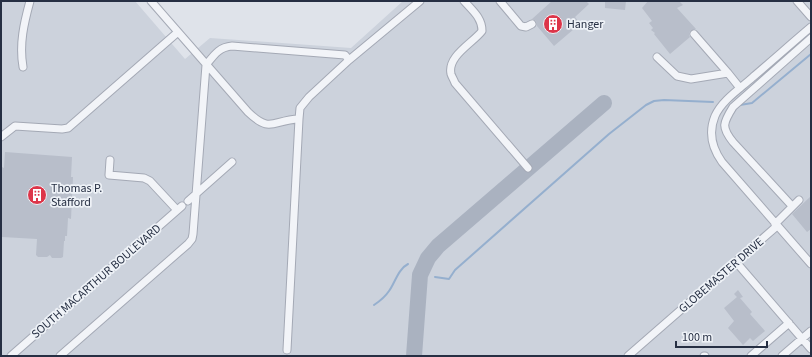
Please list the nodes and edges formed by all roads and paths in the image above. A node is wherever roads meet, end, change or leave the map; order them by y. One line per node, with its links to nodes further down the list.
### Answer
1 (30, 1): 16 (street)
2 (151, 1): 10 (street)
3 (420, 1): 14 (street)
4 (464, 1): 23 (street)
5 (500, 1): 8 (street)
6 (797, 1): 7 (street)
7 (811, 17)
8 (532, 24)
9 (811, 27): 18 (street)
10 (178, 32): 15 (street); 20 (street)
11 (694, 34): 17 (street)
12 (811, 38): 27 (street)
13 (657, 57): 17 (street)
14 (350, 60): 15 (street); 19 (street)
15 (206, 65): 19 (street); 24 (street)
16 (23, 67)
17 (728, 73): 18 (street)
18 (740, 88): 28 (street)
19 (299, 119): 35 (street)
20 (1, 137)
21 (110, 160): 36 (street, SOUTH MACARTHUR BOULEVARD)
22 (232, 162): 24 (street)
23 (528, 168)
24 (196, 194): 26 (street); 37 (street)
25 (799, 200): 27 (street, GLOBEMASTER DRIVE)
26 (188, 201)
27 (792, 206): 28 (street, GLOBEMASTER DRIVE)
28 (776, 225): 29 (street, GLOBEMASTER DRIVE); 30 (street)
29 (736, 262): 31 (street); 38 (street, GLOBEMASTER DRIVE)
30 (811, 264)
31 (789, 323): 33 (street); 39 (street)
32 (811, 331): 33 (street)
33 (802, 339): 34 (street); 40 (street)
34 (811, 349)
35 (287, 350)
36 (11, 356)
37 (60, 356)
38 (628, 356)
39 (751, 356)
40 (782, 356)

